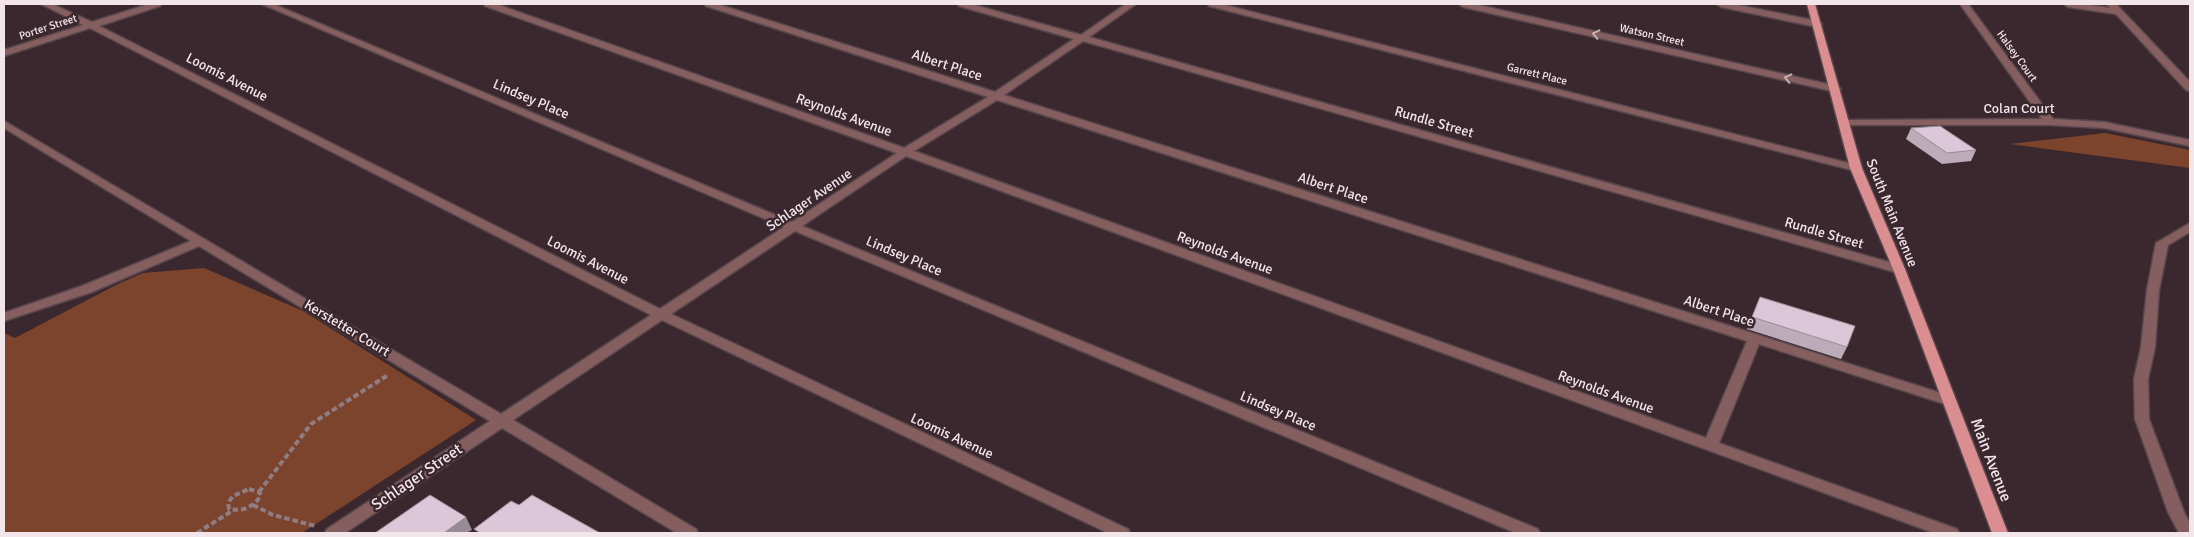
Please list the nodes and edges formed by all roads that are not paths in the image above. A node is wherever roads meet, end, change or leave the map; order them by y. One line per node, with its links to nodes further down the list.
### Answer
1 (45, 4): 17 (street, Loomis Avenue)
2 (157, 4): 17 (street, Porter Street)
3 (266, 4): 29 (street, Lindsey Place)
4 (488, 4): 27 (street, Reynolds Avenue)
5 (708, 4): 22 (street, Albert Place)
6 (962, 4): 18 (street, Rundle Street)
7 (1132, 4): 18 (street, Schlager Avenue)
8 (1212, 4): 28 (street, Garrett Place)
9 (1463, 4): 21 (street, Watson Street, one-way to 9)
10 (1721, 4): 16 (street)
11 (1812, 4): 16 (main road, South Main Avenue)
12 (1964, 4): 23 (street, Halsey Court)
13 (2068, 4): 15 (street)
14 (2111, 4): 15 (street)
15 (2119, 12): 20 (street)
16 (1817, 24): 21 (main road, South Main Avenue)
17 (91, 25): 19 (street, Porter Street); 33 (street, Loomis Avenue)
18 (1081, 37): 22 (street, Schlager Avenue); 32 (street, Rundle Street)
19 (4, 53)
20 (2190, 88)
21 (1836, 89): 24 (main road, South Main Avenue)
22 (996, 96): 27 (street, Schlager Avenue); 35 (street, Albert Place)
23 (2050, 122): 24 (street, Colan Court); 26 (street, Colan Court)
24 (1846, 123): 28 (main road, South Main Avenue)
25 (4, 124): 31 (street, Kerstetter Court)
26 (2190, 143)
27 (905, 152): 29 (street, Schlager Avenue); 38 (street, Reynolds Avenue)
28 (1856, 168): 32 (main road, South Main Avenue)
29 (795, 227): 33 (street, Schlager Avenue); 42 (street, Lindsey Place)
30 (2190, 227): 45 (street)
31 (200, 240): 34 (street); 37 (street, Kerstetter Court)
32 (1898, 269): 36 (main road, South Main Avenue)
33 (662, 315): 37 (street, Schlager Avenue); 41 (street, Loomis Avenue)
34 (4, 317)
35 (1755, 338): 36 (street, Albert Place); 38 (street)
36 (1948, 400): 44 (main road, Main Avenue)
37 (502, 420): 39 (street, Schlager Street); 40 (street, Kerstetter Court)
38 (1710, 446): 43 (street, Reynolds Avenue)
39 (335, 532)
40 (690, 533)
41 (1122, 533)
42 (1532, 533)
43 (1951, 533)
44 (2000, 533)
45 (2187, 533)

